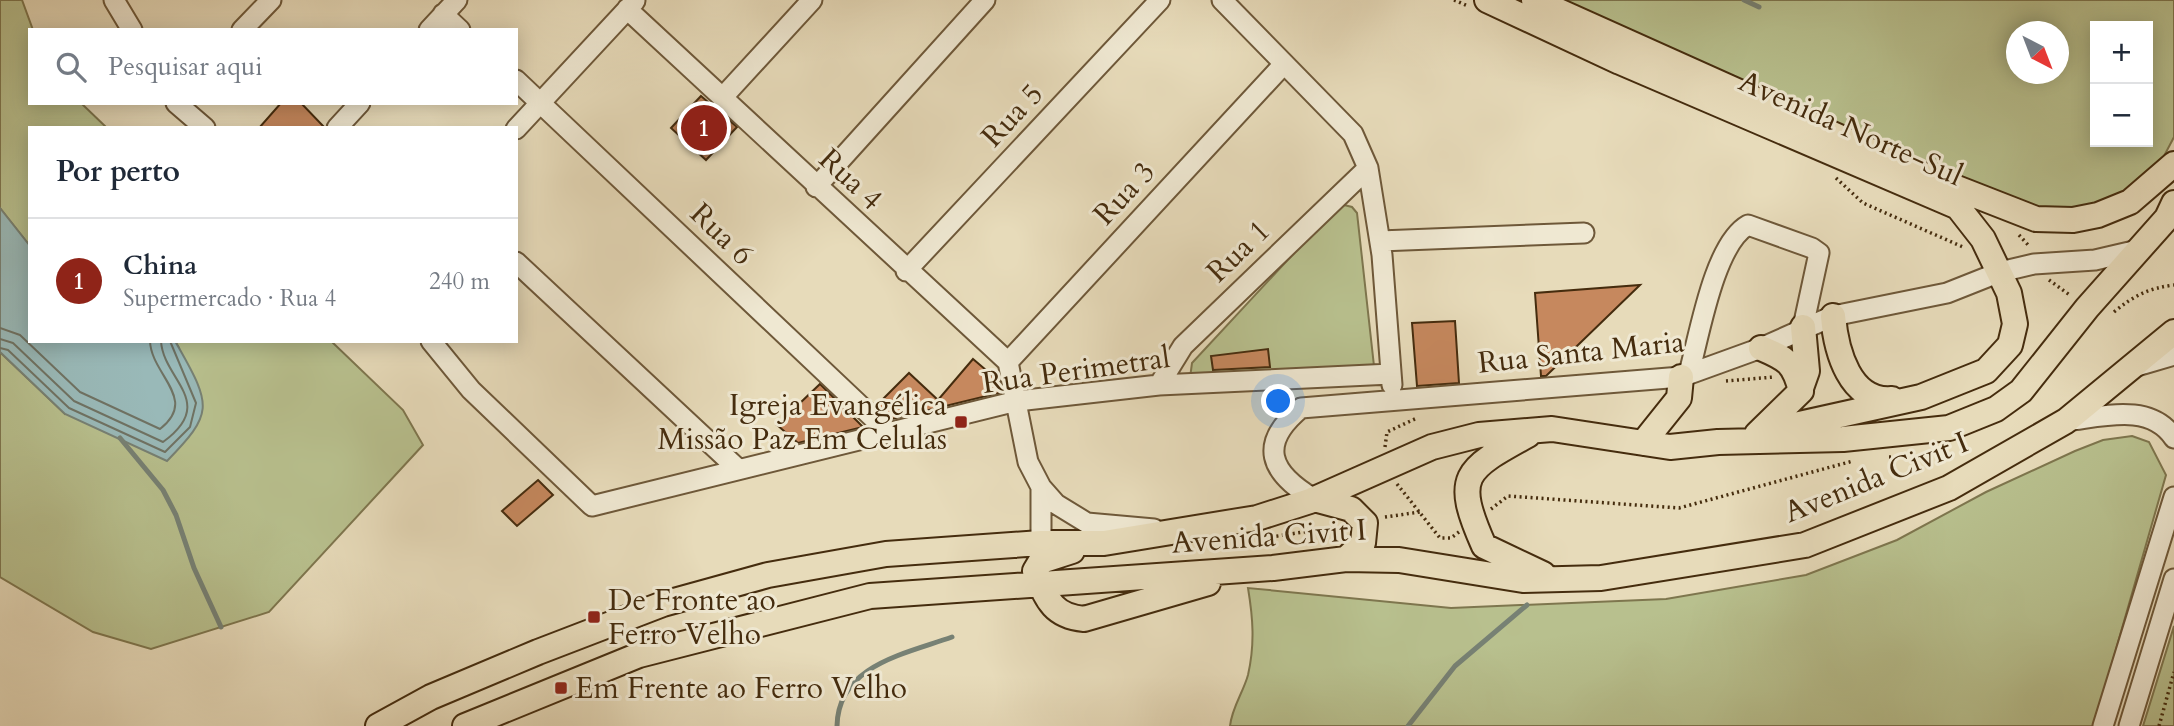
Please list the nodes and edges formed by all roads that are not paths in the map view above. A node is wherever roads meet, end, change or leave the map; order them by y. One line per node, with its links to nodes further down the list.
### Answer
1 (114, 0): 11 (street)
2 (271, 0): 12 (street)
3 (812, 0): 17 (street)
4 (985, 0): 26 (street)
5 (1160, 0): 32 (street, Rua 5)
6 (1222, 0): 15 (street)
7 (1486, 0): 33 (main road, Avenida Norte-Sul)
8 (1534, 0): 24 (main road, Avenida Norte-Sul)
9 (631, 4): 17 (street, Rua 4); 18 (street)
10 (450, 7): 13 (street); 14 (street)
11 (131, 28)
12 (244, 28)
13 (431, 28)
14 (459, 28)
15 (1283, 65): 25 (street); 40 (street, Rua 3)
16 (518, 82): 18 (street, Rua 6)
17 (722, 99): 26 (street, Rua 4)
18 (541, 102): 23 (street); 51 (street, Rua 6)
19 (178, 105): 21 (street)
20 (358, 105): 22 (street)
21 (203, 126)
22 (339, 126)
23 (518, 126)
24 (2174, 164)
25 (1368, 167): 29 (street); 44 (street, Rua 1)
26 (816, 187): 32 (street, Rua 4)
27 (2174, 203): 30 (main road)
28 (1584, 233): 29 (street)
29 (1380, 241): 42 (street)
30 (2138, 250): 33 (street, Rua Santa Maria); 54 (main road)
31 (518, 264): 56 (street)
32 (906, 271): 40 (street, Rua 4)
33 (2000, 272): 34 (street, Rua Santa Maria); 46 (main road, Avenida Norte-Sul)
34 (1833, 316): 35 (street, Rua Santa Maria); 46 (main road)
35 (1803, 327): 38 (street, Rua Santa Maria); 43 (street); 45 (main road)
36 (2174, 332): 41 (main road, Avenida Civit I)
37 (433, 343): 56 (street, Rua Perimetral)
38 (1761, 348): 43 (street, Rua Santa Maria); 45 (main road)
39 (2174, 355): 41 (street)
40 (1008, 362): 48 (street)
41 (2126, 370): 49 (main road, Avenida Civit I)
42 (1391, 374): 44 (street, Rua Perimetral); 47 (street)
43 (1685, 375): 47 (street, Rua Santa Maria); 55 (main road)
44 (1158, 385): 48 (street, Rua Perimetral)
45 (1801, 391): 52 (main road)
46 (1921, 397): 52 (main road, Avenida Norte-Sul)
47 (1394, 400): 59 (street, Rua Santa Maria)
48 (1017, 401): 51 (street, Rua Perimetral); 57 (street)
49 (2066, 421): 53 (street); 65 (main road, Avenida Civit I)
50 (1536, 430): 55 (main road, Avenida Civit I); 59 (main road, Avenida Civit I); 65 (main road)
51 (887, 431): 56 (street, Rua Perimetral)
52 (1756, 434): 54 (main road, Avenida Norte-Sul)
53 (2174, 438)
54 (1718, 442): 55 (main road, Avenida Civit I)
55 (1643, 443)
56 (738, 469)
57 (1041, 487): 60 (street); 61 (street)
58 (2174, 497): 70 (street)
59 (1314, 499): 60 (main road, Avenida Civit I); 63 (main road)
60 (1182, 532): 62 (main road, Avenida Civit I)
61 (1041, 543): 62 (main road, Avenida Civit I); 68 (main road, Avenida Civit I)
62 (1104, 543): 67 (main road)
63 (1346, 559): 64 (main road, Avenida Civit I); 65 (main road, Avenida Civit I)
64 (1273, 568): 67 (main road, Avenida Civit I); 67 (main road)
65 (1553, 579)
66 (2174, 579): 71 (street)
67 (1040, 583): 69 (main road, Avenida Civit I)
68 (378, 726)
69 (465, 726)
70 (2104, 726)
71 (2129, 726)

